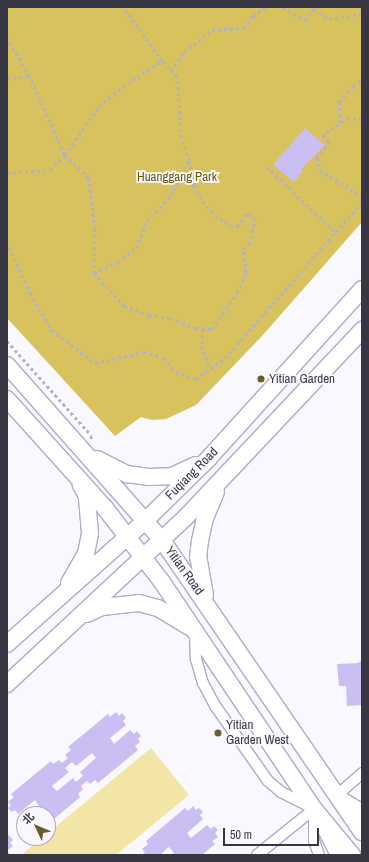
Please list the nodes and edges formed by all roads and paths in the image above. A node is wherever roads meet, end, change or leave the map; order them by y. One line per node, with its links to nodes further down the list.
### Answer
1 (122, 7): 7 (path)
2 (266, 7): 8 (path)
3 (283, 7): 4 (path)
4 (314, 8): 5 (path)
5 (362, 14)
6 (7, 37): 9 (path)
7 (162, 61): 8 (path); 14 (path)
8 (171, 71): 15 (path)
9 (29, 75): 10 (path); 14 (path)
10 (7, 79)
11 (362, 80): 13 (path)
12 (362, 120): 13 (path)
13 (340, 124): 18 (path)
14 (65, 155): 17 (path); 22 (path)
15 (189, 161): 22 (path); 24 (path)
16 (267, 167): 20 (path)
17 (7, 173)
18 (362, 197)
19 (362, 202): 20 (path)
20 (335, 232): 27 (path)
21 (7, 242): 27 (path)
22 (94, 272): 24 (path)
23 (362, 289): 30 (main road, Fuqiang Road)
24 (202, 329): 27 (path)
25 (362, 330): 32 (main road, Fuqiang Road)
26 (7, 365): 29 (main road, Yitian Road)
27 (210, 369)
28 (7, 399): 31 (main road, Yitian Road)
29 (84, 451): 30 (main road); 33 (main road, Yitian Road)
30 (209, 458): 33 (main road, Fuqiang Road)
31 (76, 475): 34 (main road, Yitian Road); 37 (main road)
32 (223, 478): 35 (main road, Fuqiang Road); 38 (main road)
33 (146, 520): 34 (main road, Fuqiang Road); 35 (main road, Yitian Road)
34 (127, 536): 36 (main road, Yitian Road); 37 (main road, Fuqiang Road)
35 (162, 540): 36 (main road, Fuqiang Road); 38 (main road, Yitian Road)
36 (143, 557): 39 (main road, Fuqiang Road); 40 (main road, Yitian Road)
37 (56, 602): 41 (main road, Fuqiang Road)
38 (208, 604): 44 (main road, Yitian Road)
39 (72, 624): 40 (main road); 42 (main road, Fuqiang Road)
40 (195, 630): 45 (main road, Yitian Road); 45 (street)
41 (7, 644)
42 (7, 684)
43 (362, 773): 44 (street)
44 (336, 796): 46 (main road, Yitian Road); 47 (main road, Yitian Road)
45 (314, 809): 48 (street); 49 (street); 50 (main road, Yitian Road); 51 (main road, Yitian Road)
46 (362, 812)
47 (362, 832)
48 (257, 855)
49 (319, 855)
50 (338, 855)
51 (352, 855)

